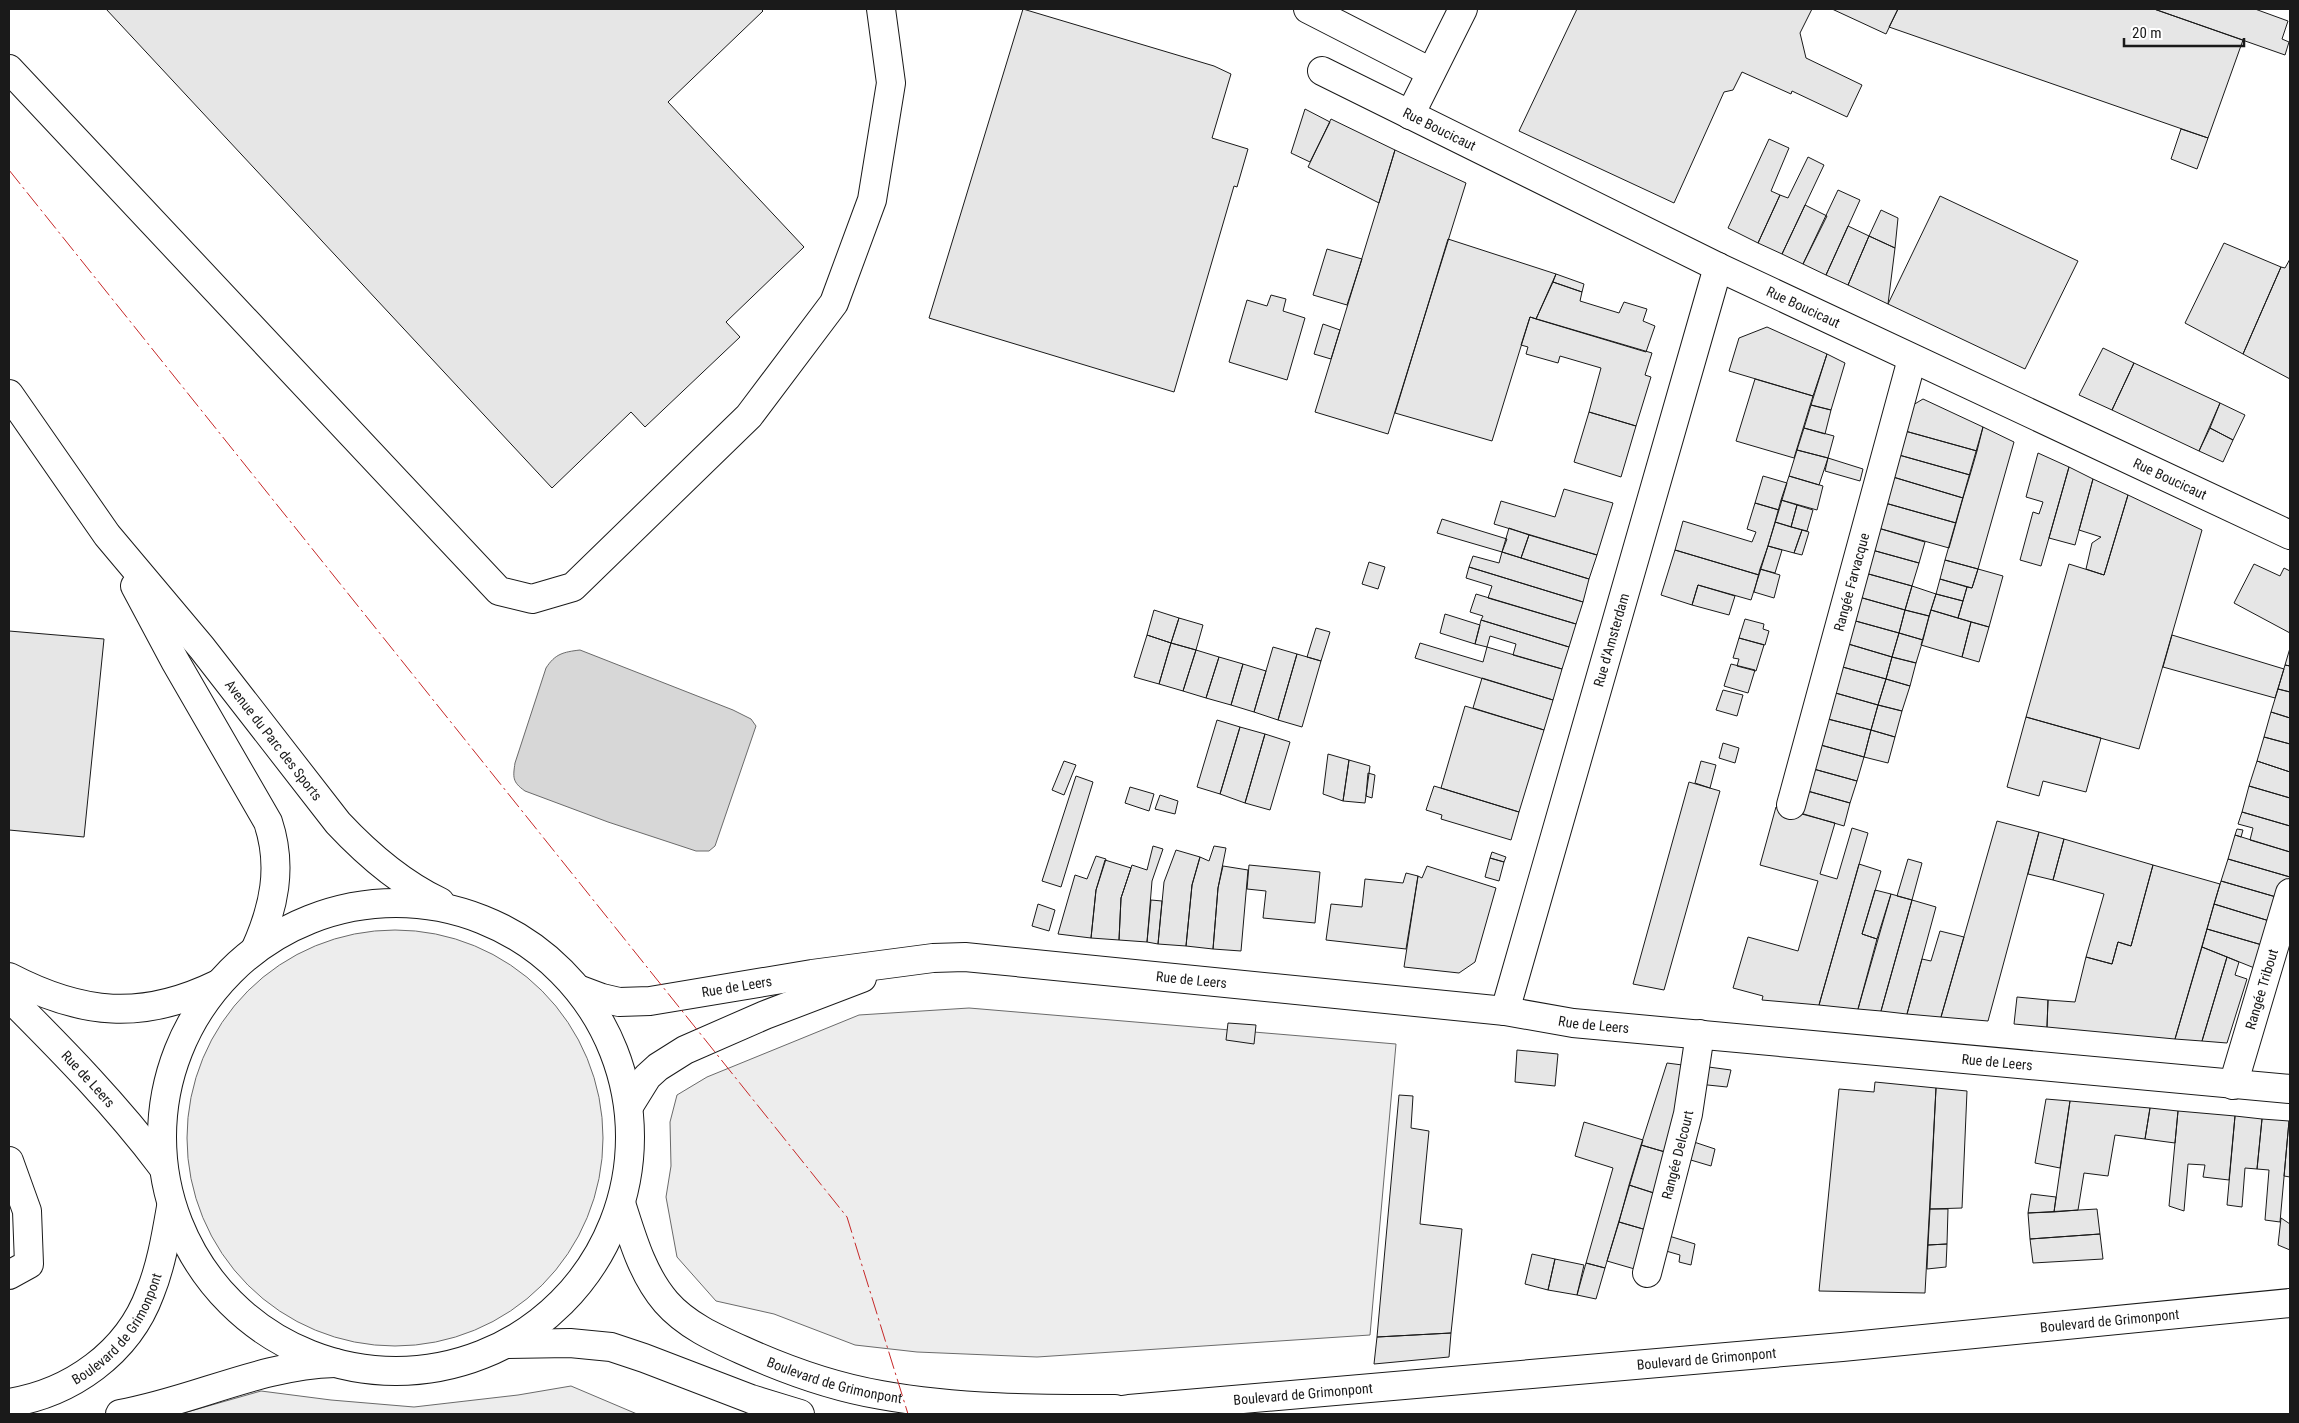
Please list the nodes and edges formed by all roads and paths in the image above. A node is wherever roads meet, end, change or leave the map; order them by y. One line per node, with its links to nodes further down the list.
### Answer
1 (881, 9): 4 (main road)
2 (1308, 9): 6 (main road)
3 (1463, 9): 6 (main road)
4 (9, 69)
5 (1322, 72): 7 (main road, Rue Boucicaut)
6 (1431, 72): 7 (main road)
7 (1410, 115): 8 (main road, Rue Boucicaut)
8 (1718, 268): 9 (main road, Rue Boucicaut); 22 (main road, Rue d'Amsterdam)
9 (1912, 359): 12 (main road, Rue Boucicaut); 13 (main road, Rangée Farvacque)
10 (9, 394): 11 (main road, Avenue du Parc des Sports)
11 (107, 535): 15 (main road, Avenue du Parc des Sports); 16 (main road, Avenue du Parc des Sports)
12 (2290, 535)
13 (1791, 805)
14 (2290, 893): 24 (main road, Rangée Tribout)
15 (467, 913): 16 (main road); 20 (main road)
16 (255, 950): 19 (main road)
17 (898, 964): 20 (main road, Rue de Leers); 22 (main road, Rue de Leers); 26 (main road, Rue de Leers)
18 (9, 977): 19 (main road)
19 (218, 984): 28 (main road)
20 (578, 989): 26 (main road)
21 (9, 997): 28 (main road, Rue de Leers)
22 (1505, 1011): 23 (main road, Rue de Leers)
23 (1700, 1034): 24 (main road, Rue de Leers); 31 (main road, Rangée Delcourt)
24 (2233, 1085): 25 (main road, Rue de Leers)
25 (2290, 1089)
26 (629, 1106): 29 (main road)
27 (9, 1161): 32 (main road)
28 (162, 1166): 30 (main road)
29 (621, 1203): 34 (main road); 37 (main road, Boulevard de Grimonpont)
30 (171, 1207): 35 (main road); 36 (main road, Boulevard de Grimonpont)
31 (1647, 1273)
32 (9, 1275)
33 (2288, 1302): 37 (main road, Boulevard de Grimonpont)
34 (505, 1344): 35 (main road); 39 (main road)
35 (335, 1364): 38 (main road)
36 (9, 1403)
37 (1129, 1409): 40 (main road, Boulevard de Grimonpont)
38 (120, 1414)
39 (800, 1414)
40 (1095, 1414)

